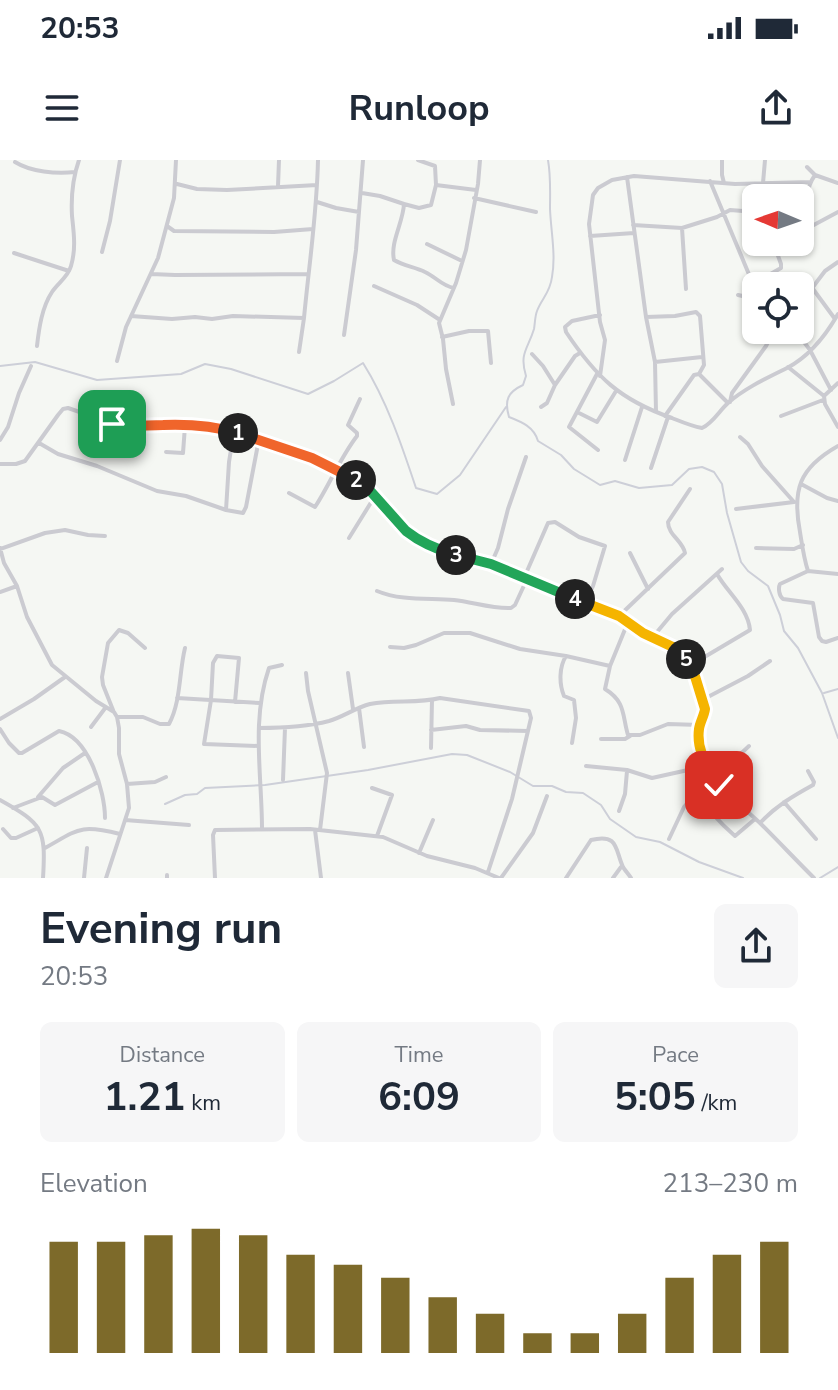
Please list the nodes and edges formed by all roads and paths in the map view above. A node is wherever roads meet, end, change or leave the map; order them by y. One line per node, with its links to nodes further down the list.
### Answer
1 (79, 160): 13 (street)
2 (120, 160): 43 (street)
3 (176, 160): 18 (street)
4 (279, 160): 24 (street)
5 (318, 160): 22 (street)
6 (363, 160): 26 (street)
7 (418, 160): 23 (street)
8 (480, 160): 25 (street)
9 (722, 160): 19 (street)
10 (765, 160): 20 (street)
11 (15, 162): 13 (street)
12 (807, 167): 14 (street)
13 (75, 172): 47 (street)
14 (815, 175): 17 (street); 21 (street)
15 (627, 177): 16 (street); 35 (street); 41 (street)
16 (710, 181): 19 (street); 34 (street)
17 (810, 182): 20 (street)
18 (176, 183): 24 (street); 37 (street)
19 (724, 183): 20 (street)
20 (763, 183)
21 (838, 183)
22 (317, 185): 24 (street); 28 (street)
23 (436, 185): 25 (street); 29 (street)
24 (278, 186)
25 (476, 190): 27 (street)
26 (362, 193): 29 (street); 31 (street)
27 (474, 198): 32 (street); 45 (street)
28 (317, 202): 31 (street); 39 (street)
29 (404, 204): 53 (street)
30 (742, 211): 34 (street)
31 (359, 212): 64 (street)
32 (536, 212)
33 (838, 212): 36 (street)
34 (724, 213): 38 (street); 48 (street)
35 (633, 225): 38 (street); 40 (street)
36 (814, 225)
37 (167, 226): 39 (street); 49 (street)
38 (682, 228): 54 (street)
39 (313, 229): 50 (street)
40 (634, 233): 41 (street); 60 (street)
41 (590, 236): 58 (street)
42 (427, 244): 45 (street)
43 (102, 252)
44 (14, 253): 47 (street)
45 (462, 261): 53 (street)
46 (838, 262): 52 (street)
47 (69, 271): 68 (street)
48 (749, 272)
49 (151, 274): 50 (street); 59 (street)
50 (308, 274): 62 (street)
51 (374, 286): 63 (street)
52 (814, 287)
53 (454, 288): 63 (street)
54 (686, 289)
55 (814, 289): 61 (street)
56 (738, 295): 57 (street)
57 (742, 296)
58 (600, 315): 71 (street); 80 (street)
59 (131, 316): 62 (street); 74 (street)
60 (646, 317): 73 (street); 75 (street)
61 (837, 317): 69 (street)
62 (304, 318): 70 (street)
63 (440, 320): 65 (street)
64 (344, 335)
65 (442, 337): 76 (street); 88 (street)
66 (767, 344): 87 (street)
67 (806, 344): 69 (street)
68 (37, 346)
69 (810, 350): 78 (street); 84 (street)
70 (299, 352)
71 (580, 353): 80 (street); 82 (street)
72 (532, 354): 82 (street)
73 (702, 357): 75 (street); 79 (street)
74 (117, 361)
75 (655, 362): 92 (street)
76 (491, 363)
77 (31, 366): 100 (street)
78 (788, 367): 85 (street); 87 (street)
79 (699, 374): 87 (street); 93 (street)
80 (599, 375): 83 (street); 91 (street)
81 (838, 383): 84 (street)
82 (555, 385): 89 (street)
83 (616, 390): 90 (street); 91 (street)
84 (831, 390): 85 (street)
85 (823, 398): 94 (street); 96 (street)
86 (360, 399): 109 (street)
87 (729, 402): 93 (street)
88 (453, 404)
89 (541, 407)
90 (642, 407): 92 (street); 106 (street)
91 (577, 412): 103 (street)
92 (656, 412): 93 (street)
93 (666, 416): 108 (street)
94 (781, 416)
95 (185, 426): 97 (street); 101 (street); 104 (street)
96 (838, 427)
97 (234, 431): 99 (street); 117 (street)
98 (740, 437): 115 (street)
99 (259, 439): 109 (street); 117 (street)
100 (0, 440)
101 (39, 443): 107 (street); 117 (street)
102 (838, 446): 110 (street)
103 (598, 450)
104 (166, 452)
105 (526, 457): 124 (street)
106 (625, 460)
107 (0, 464)
108 (651, 468)
109 (336, 471): 112 (street); 113 (street)
110 (801, 484): 114 (street); 115 (street)
111 (690, 489): 131 (street)
112 (289, 493)
113 (375, 496): 119 (street); 124 (street)
114 (838, 501)
115 (795, 502): 116 (street); 120 (street)
116 (736, 509)
117 (226, 510)
118 (105, 536): 122 (street)
119 (349, 538)
120 (803, 545): 121 (street); 126 (street)
121 (756, 548)
122 (0, 549): 130 (street)
123 (630, 553): 131 (street)
124 (491, 564): 129 (street)
125 (722, 569): 127 (street)
126 (808, 571): 128 (street); 138 (street)
127 (717, 574): 137 (street); 145 (street)
128 (838, 574)
129 (525, 578): 132 (street); 134 (street); 134 (street)
130 (17, 586): 133 (street); 149 (street)
131 (648, 589): 135 (street)
132 (377, 591)
133 (0, 592)
134 (585, 603): 135 (street)
135 (619, 616): 136 (street)
136 (628, 622): 137 (street); 146 (street)
137 (652, 638): 145 (street)
138 (838, 638)
139 (390, 647): 142 (street)
140 (145, 648): 158 (street)
141 (185, 648): 150 (street)
142 (566, 656): 146 (street); 170 (street)
143 (770, 661): 153 (street)
144 (282, 665): 155 (street)
145 (691, 665): 153 (street)
146 (610, 666): 168 (street)
147 (306, 673): 160 (street)
148 (348, 673): 157 (street)
149 (66, 676): 156 (street); 159 (street)
150 (177, 698): 151 (street); 158 (street)
151 (211, 700): 154 (street); 154 (street); 171 (street)
152 (432, 700): 157 (street); 166 (street); 167 (street)
153 (702, 700): 161 (street)
154 (235, 702): 155 (street)
155 (260, 703): 163 (street)
156 (106, 707): 158 (street); 162 (street)
157 (356, 708): 160 (street); 173 (street)
158 (116, 715): 184 (street)
159 (0, 719)
160 (316, 724): 164 (street); 201 (street)
161 (700, 725): 168 (street); 177 (street)
162 (91, 727)
163 (259, 728): 164 (street); 171 (street)
164 (285, 728): 182 (street)
165 (0, 729): 175 (street)
166 (431, 730): 167 (street); 174 (street)
167 (528, 731): 210 (street)
168 (630, 736): 169 (street)
169 (601, 739)
170 (572, 743)
171 (258, 746): 200 (street)
172 (749, 746): 181 (street)
173 (364, 747)
174 (431, 748)
175 (85, 753): 183 (street); 188 (street)
176 (586, 766): 178 (street)
177 (706, 766): 178 (street); 181 (street)
178 (627, 770): 192 (street)
179 (808, 771): 190 (street)
180 (166, 777): 184 (street)
181 (715, 778): 186 (street); 196 (street)
182 (283, 780)
183 (98, 782): 188 (street); 193 (street)
184 (127, 784): 194 (street)
185 (372, 788): 203 (street)
186 (697, 792): 196 (street); 204 (street)
187 (547, 796): 216 (street)
188 (38, 797): 191 (street)
189 (0, 800): 191 (street)
190 (784, 802): 196 (street); 205 (street)
191 (13, 808): 198 (street)
192 (619, 811)
193 (105, 818)
194 (125, 820): 197 (street); 202 (street)
195 (433, 820): 208 (street)
196 (757, 821): 220 (street)
197 (189, 825)
198 (38, 827): 199 (street); 206 (street)
199 (3, 829)
200 (262, 829): 201 (street); 214 (street)
201 (318, 830): 203 (street); 215 (street)
202 (120, 834): 206 (street); 213 (street)
203 (377, 836): 208 (street)
204 (669, 839)
205 (816, 839)
206 (45, 848): 211 (street)
207 (87, 848): 212 (street)
208 (419, 853): 210 (street)
209 (622, 866): 217 (street); 218 (street); 219 (street)
210 (488, 872): 216 (street)
211 (43, 878)
212 (84, 878)
213 (106, 878)
214 (215, 878)
215 (321, 878)
216 (500, 878)
217 (566, 878)
218 (613, 878)
219 (631, 878)
220 (814, 878)

